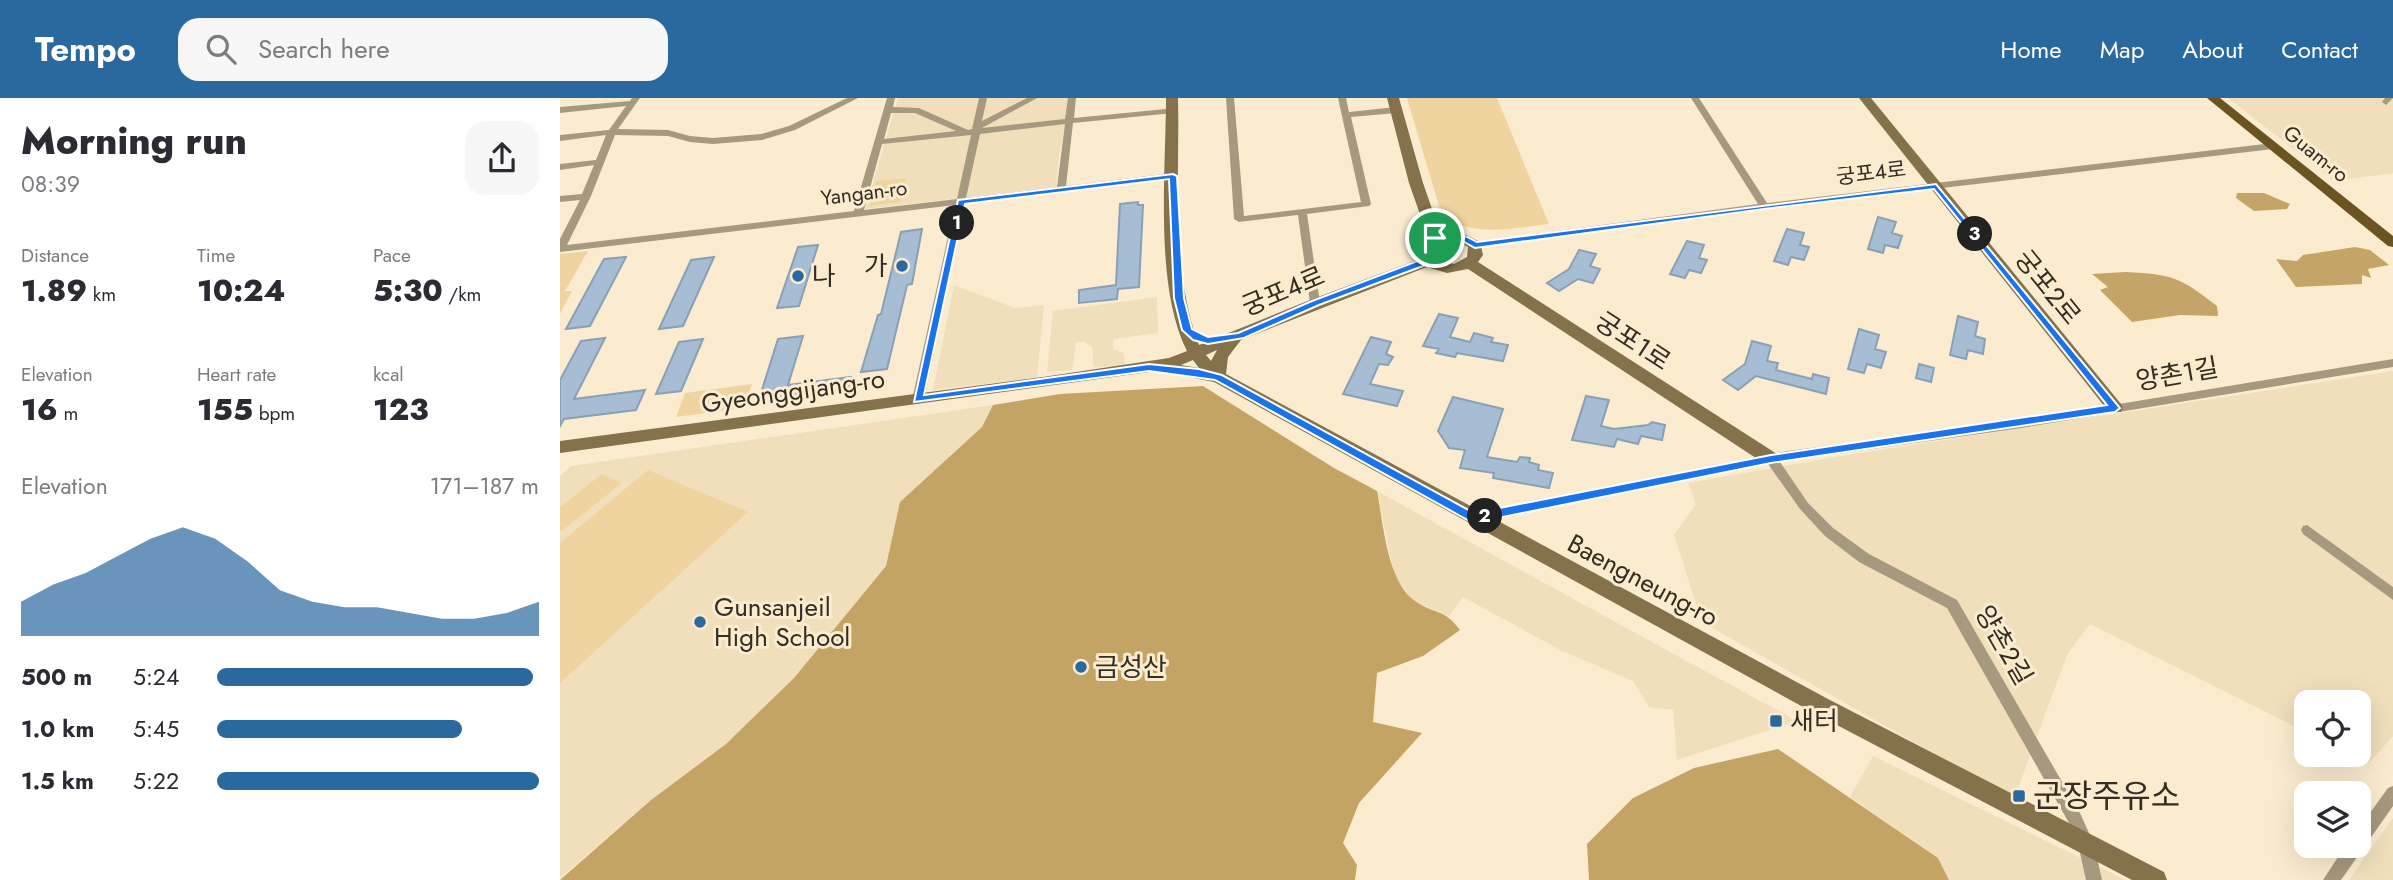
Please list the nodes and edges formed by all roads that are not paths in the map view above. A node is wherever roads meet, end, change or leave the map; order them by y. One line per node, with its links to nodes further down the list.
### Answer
1 (854, 98): 19 (street)
2 (891, 98): 15 (street)
3 (983, 98): 18 (street)
4 (1032, 98): 18 (street)
5 (1072, 98): 17 (street)
6 (1230, 98): 32 (street)
7 (1342, 98): 16 (street)
8 (1695, 98): 31 (street)
9 (1865, 98): 26 (street, 궁포2로)
10 (2213, 98): 22 (main road, Guam-ro)
11 (635, 100): 14 (street); 19 (street)
12 (1172, 104): 17 (street); 25 (street, Baengneung-ro)
13 (1394, 104): 16 (street); 34 (street)
14 (560, 110)
15 (889, 110): 18 (street); 21 (street)
16 (1346, 115): 32 (street)
17 (1067, 123): 18 (street); 27 (street)
18 (974, 131): 21 (street); 30 (street)
19 (612, 132): 20 (street); 23 (street)
20 (560, 138)
21 (879, 142): 33 (street)
22 (2273, 146): 26 (street, 궁포4로); 35 (main road, Guam-ro)
23 (600, 162): 24 (street); 28 (street)
24 (560, 167)
25 (1173, 176): 27 (street, Yangan-ro); 40 (street, Baengneung-ro)
26 (1936, 187): 31 (street, 궁포4로); 49 (street, 궁포2로)
27 (1061, 190): 30 (street, Yangan-ro)
28 (586, 197): 29 (street); 37 (street)
29 (560, 199)
30 (961, 202): 33 (street, Yangan-ro); 48 (street)
31 (1764, 206): 36 (street, 궁포4로)
32 (1302, 212): 41 (street)
33 (858, 213): 37 (street, Yangan-ro)
34 (1435, 238): 36 (street); 38 (street)
35 (2393, 243)
36 (1475, 245): 39 (street)
37 (560, 249)
38 (1428, 261): 39 (street); 41 (street, 궁포4로)
39 (1469, 263): 51 (street, 궁포1로)
40 (1179, 298): 42 (street, Baengneung-ro); 46 (street)
41 (1315, 303): 43 (street, 궁포4로)
42 (1187, 330): 43 (street); 44 (street, Baengneung-ro)
43 (1240, 336): 44 (street, 궁포4로); 47 (street)
44 (1197, 355): 46 (street, Gyeonggijang-ro); 47 (street, Baengneung-ro)
45 (2393, 363): 49 (street, 양촌1길)
46 (1153, 367): 47 (street); 48 (street, Gyeonggijang-ro)
47 (1218, 377): 52 (street, Baengneung-ro)
48 (918, 400): 50 (street, Gyeonggijang-ro)
49 (2115, 408): 51 (street, 양촌1길)
50 (560, 447)
51 (1771, 459): 52 (street, 양촌1길); 57 (street, 양촌2길)
52 (1473, 518): 57 (street, Baengneung-ro)
53 (2307, 530): 54 (street)
54 (2393, 594)
55 (2393, 793): 56 (street)
56 (2371, 824)
57 (2086, 844): 59 (street, 양촌2길); 60 (street, Baengneung-ro)
58 (2347, 858): 61 (street)
59 (2094, 880)
60 (2156, 880)
61 (2332, 880)

